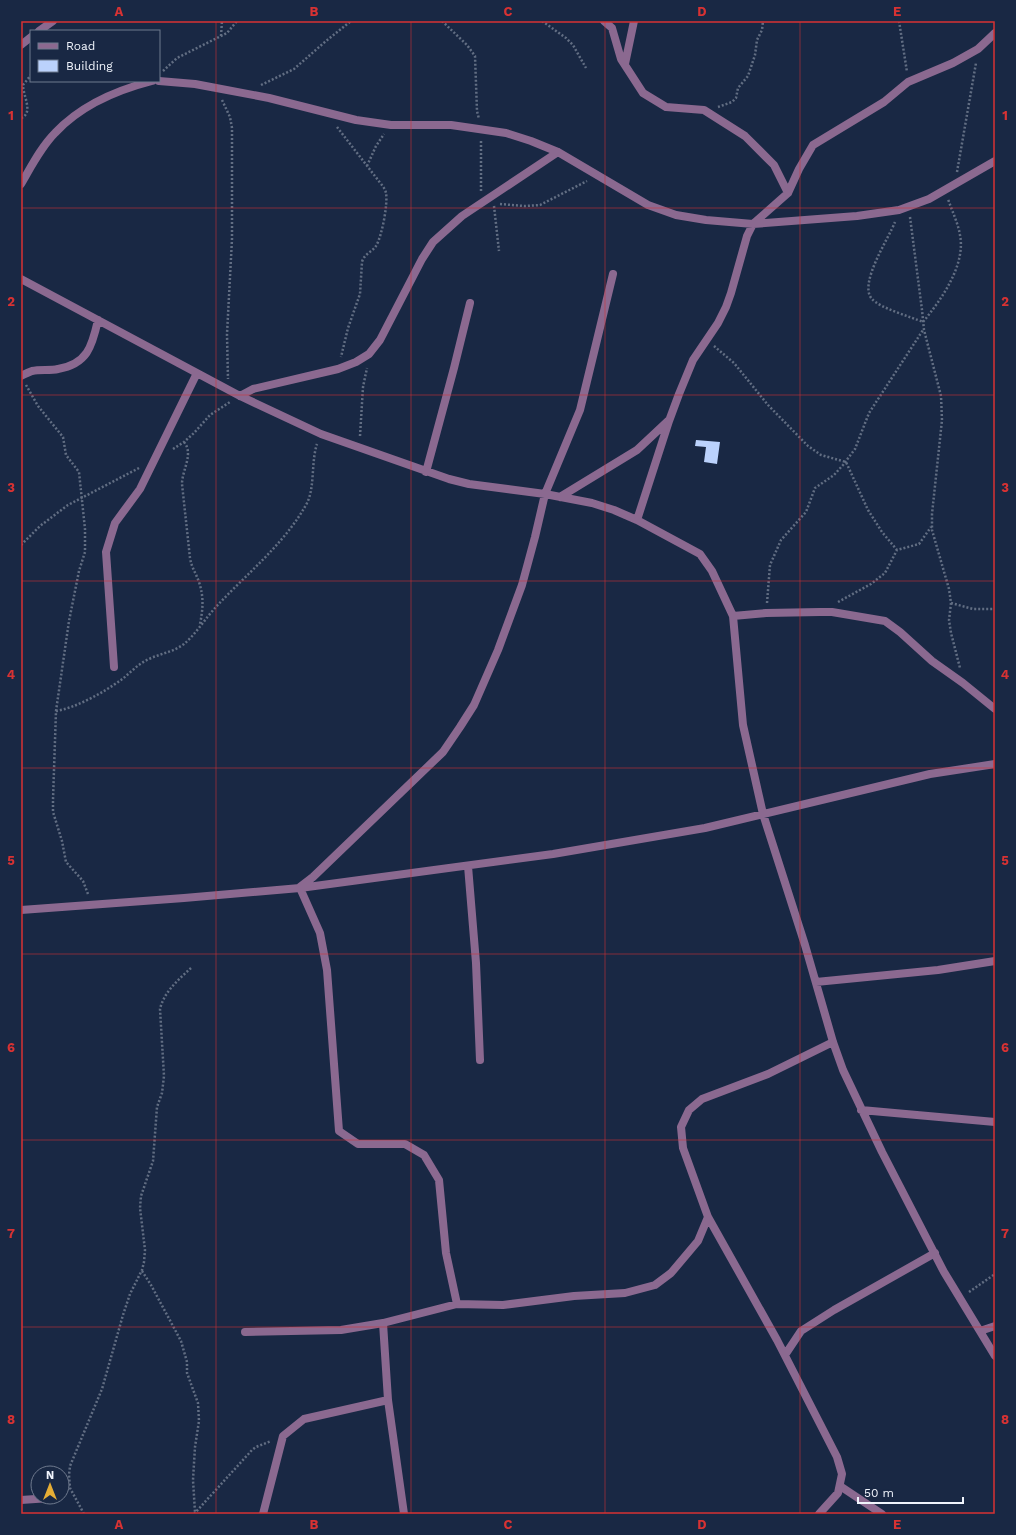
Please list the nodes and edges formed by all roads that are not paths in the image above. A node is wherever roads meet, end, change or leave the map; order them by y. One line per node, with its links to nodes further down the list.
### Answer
1 (53, 21): 4 (street)
2 (604, 21): 8 (street)
3 (634, 21): 8 (street)
4 (40, 30)
5 (995, 33): 14 (street)
6 (30, 38): 7 (street)
7 (21, 45)
8 (625, 64): 14 (street)
9 (160, 78): 11 (street)
10 (148, 82): 13 (street)
11 (558, 152): 15 (street); 22 (street)
12 (995, 161): 15 (street)
13 (21, 184)
14 (788, 193): 15 (street)
15 (753, 224): 23 (street)
16 (613, 274): 25 (street)
17 (21, 279): 19 (street)
18 (470, 303): 24 (street)
19 (98, 320): 20 (street); 21 (street)
20 (197, 373): 22 (street); 29 (street)
21 (21, 376)
22 (240, 396): 24 (street)
23 (669, 421): 26 (street); 27 (street)
24 (426, 472): 25 (street)
25 (545, 494): 26 (street); 34 (street)
26 (560, 497): 27 (street)
27 (637, 520): 28 (street)
28 (733, 616): 30 (street); 32 (street)
29 (114, 667)
30 (995, 709)
31 (995, 764): 32 (street)
32 (763, 814): 33 (street); 37 (street)
33 (468, 866): 34 (street); 39 (street)
34 (300, 888): 35 (street); 44 (street)
35 (21, 910)
36 (995, 961): 37 (street)
37 (816, 982): 38 (street)
38 (833, 1042): 40 (street); 42 (street)
39 (480, 1060)
40 (861, 1110): 41 (street); 43 (street)
41 (995, 1122)
42 (708, 1217): 44 (street); 49 (street)
43 (935, 1253): 47 (street); 49 (street)
44 (457, 1304): 45 (street)
45 (383, 1324): 48 (street); 51 (street)
46 (995, 1326): 47 (street)
47 (980, 1331): 50 (street)
48 (245, 1332)
49 (785, 1355): 52 (street)
50 (995, 1356)
51 (388, 1400): 53 (street); 54 (street)
52 (840, 1486): 55 (street); 56 (street)
53 (263, 1514)
54 (404, 1514)
55 (819, 1514)
56 (882, 1514)

